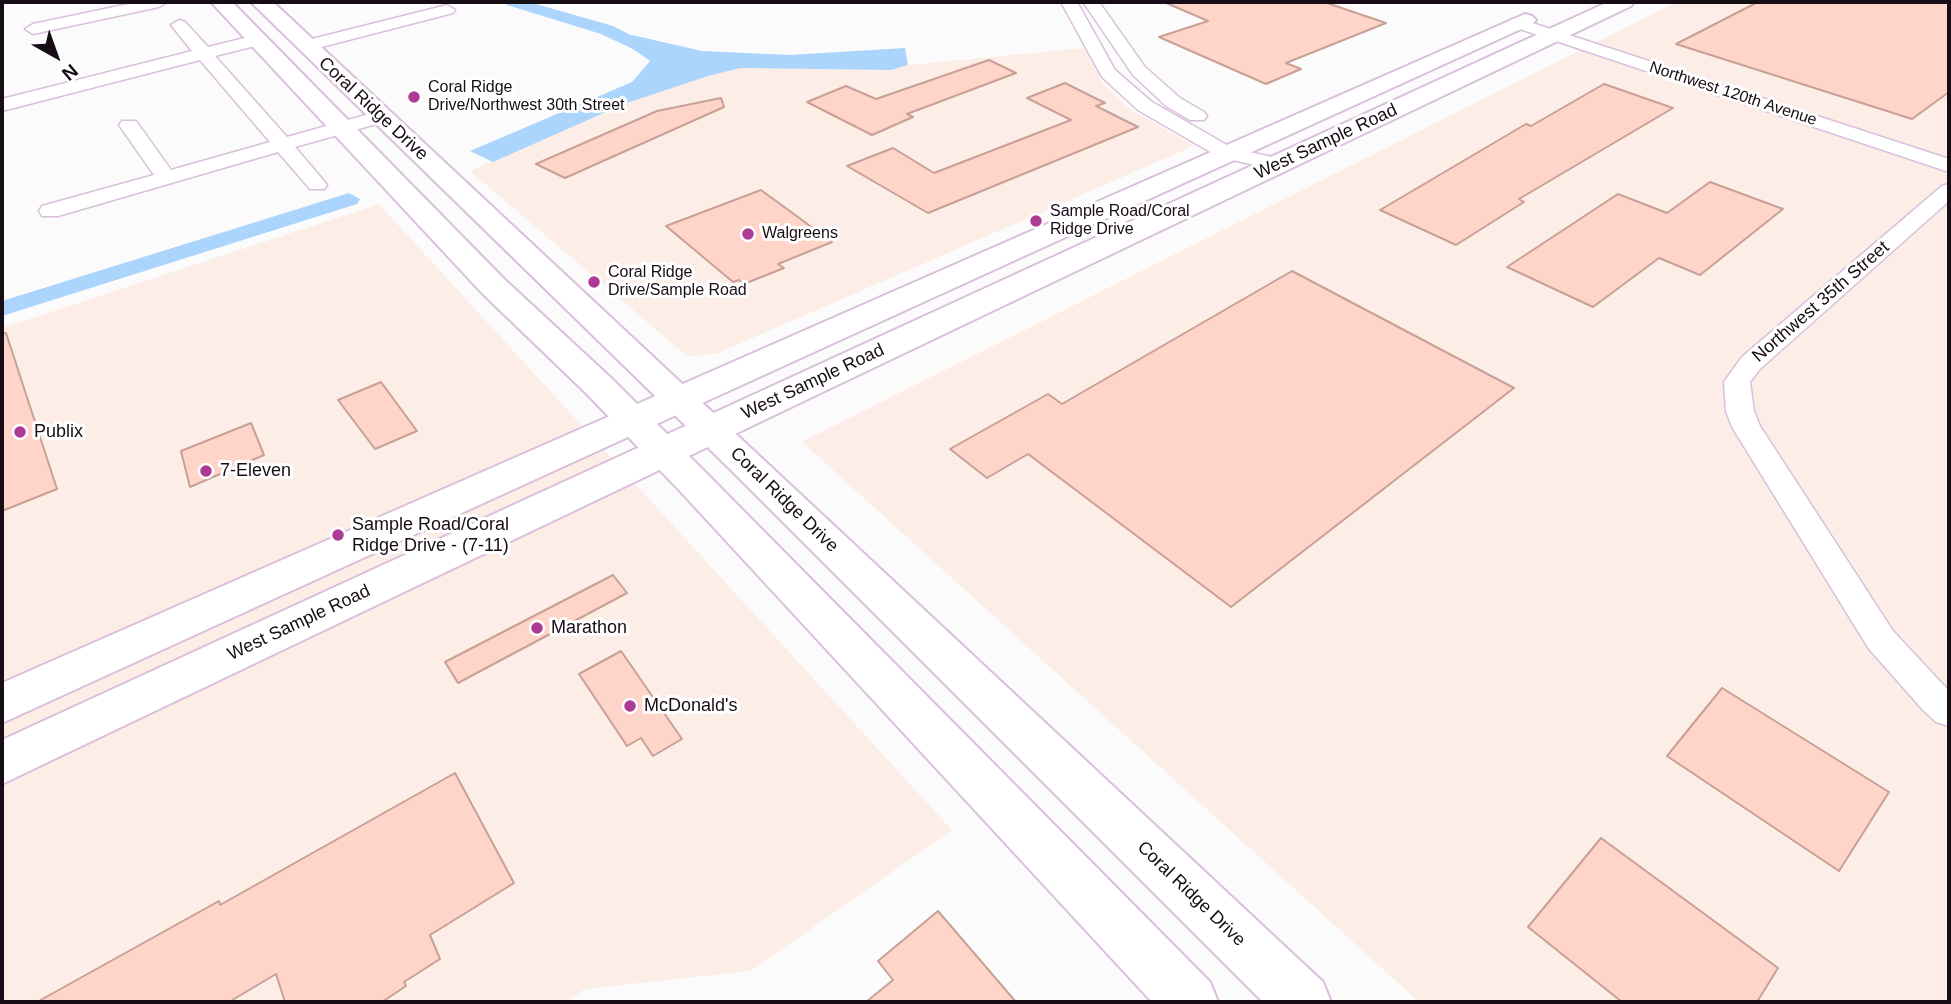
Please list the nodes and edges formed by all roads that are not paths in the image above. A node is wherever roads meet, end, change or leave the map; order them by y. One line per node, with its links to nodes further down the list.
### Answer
1 (159, 2): 9 (street)
2 (221, 2): 13 (main road, Coral Ridge Drive)
3 (261, 2): 14 (main road, Coral Ridge Drive)
4 (1069, 2): 21 (street)
5 (1091, 2): 21 (street)
6 (1624, 2): 12 (main road, West Sample Road)
7 (447, 10): 14 (street)
8 (1541, 12): 10 (main road, West Sample Road)
9 (24, 14)
10 (1517, 23): 12 (street, Northwest 120th Avenue); 21 (main road, West Sample Road)
11 (179, 25): 15 (street)
12 (1553, 35): 22 (main road, West Sample Road); 23 (street, Northwest 120th Avenue)
13 (257, 40): 15 (street); 19 (main road, Coral Ridge Drive)
14 (306, 46): 17 (main road, Coral Ridge Drive)
15 (204, 52): 16 (street); 20 (street)
16 (2, 105)
17 (380, 117): 19 (street); 28 (main road, Coral Ridge Drive)
18 (129, 125): 24 (street)
19 (342, 128): 20 (street); 29 (main road, Coral Ridge Drive)
20 (285, 144): 24 (street); 25 (street)
21 (1238, 148): 22 (street); 28 (main road, West Sample Road)
22 (1278, 164): 30 (main road, West Sample Road)
23 (1949, 166)
24 (166, 178): 27 (street)
25 (317, 185)
26 (1949, 190): 33 (street, Northwest 35th Street)
27 (50, 211)
28 (678, 399): 29 (main road, West Sample Road); 30 (main road, Coral Ridge Drive)
29 (632, 420): 31 (main road, Coral Ridge Drive); 32 (main road, West Sample Road)
30 (711, 430): 31 (main road, West Sample Road); 36 (main road, Coral Ridge Drive)
31 (663, 452): 34 (main road, West Sample Road); 35 (main road, Coral Ridge Drive)
32 (2, 704)
33 (1949, 711)
34 (2, 763)
35 (1191, 1002)
36 (1303, 1002)

